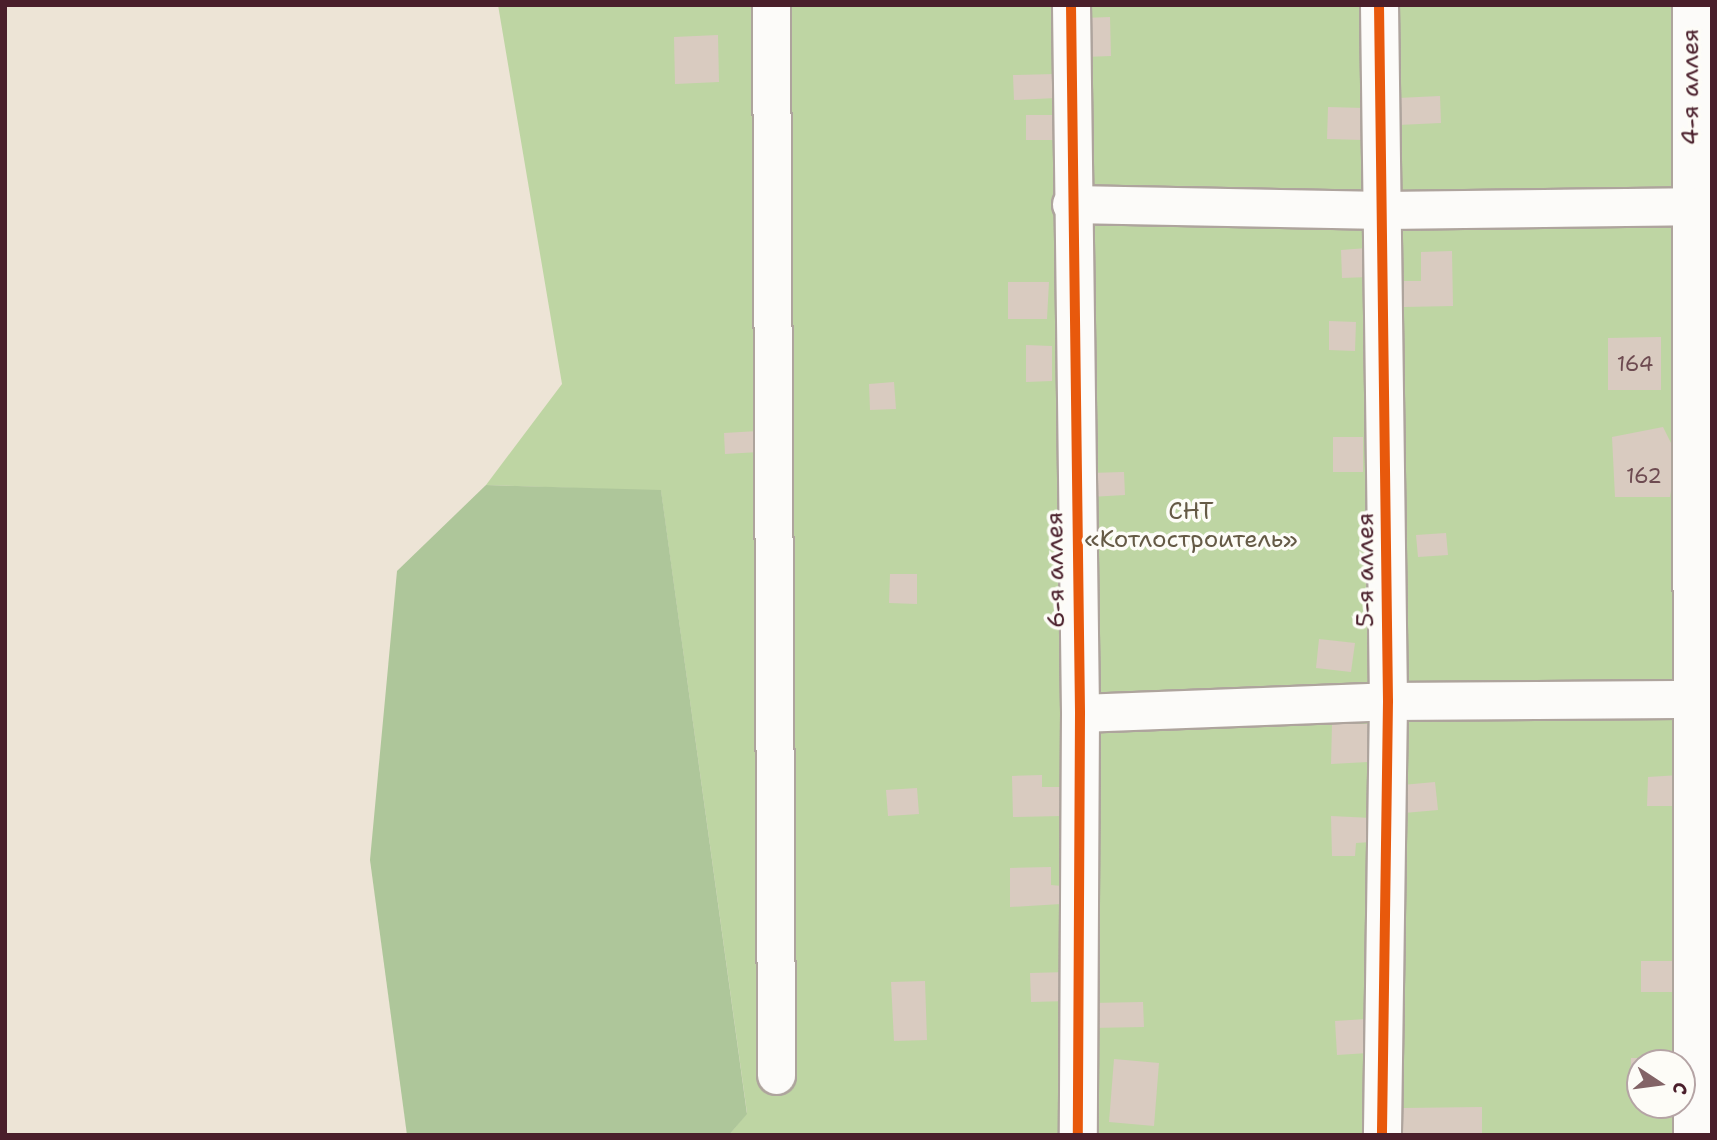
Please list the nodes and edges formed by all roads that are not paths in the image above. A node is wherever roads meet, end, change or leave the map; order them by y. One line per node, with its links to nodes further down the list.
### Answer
1 (771, 5): 11 (street)
2 (1071, 5): 5 (street, 6-я аллея)
3 (1379, 5): 7 (street, 5-я аллея)
4 (1691, 5): 6 (street, 4-я аллея)
5 (1071, 204): 7 (street); 10 (street, 6-я аллея)
6 (1702, 207): 7 (street); 8 (street, 4-я аллея)
7 (1384, 211): 9 (street, 5-я аллея)
8 (1703, 699): 9 (street); 14 (street, 4-я аллея)
9 (1388, 701): 10 (street); 13 (street, 5-я аллея)
10 (1080, 713): 12 (street, 6-я аллея)
11 (776, 1075)
12 (1078, 1135)
13 (1382, 1135)
14 (1692, 1135)

